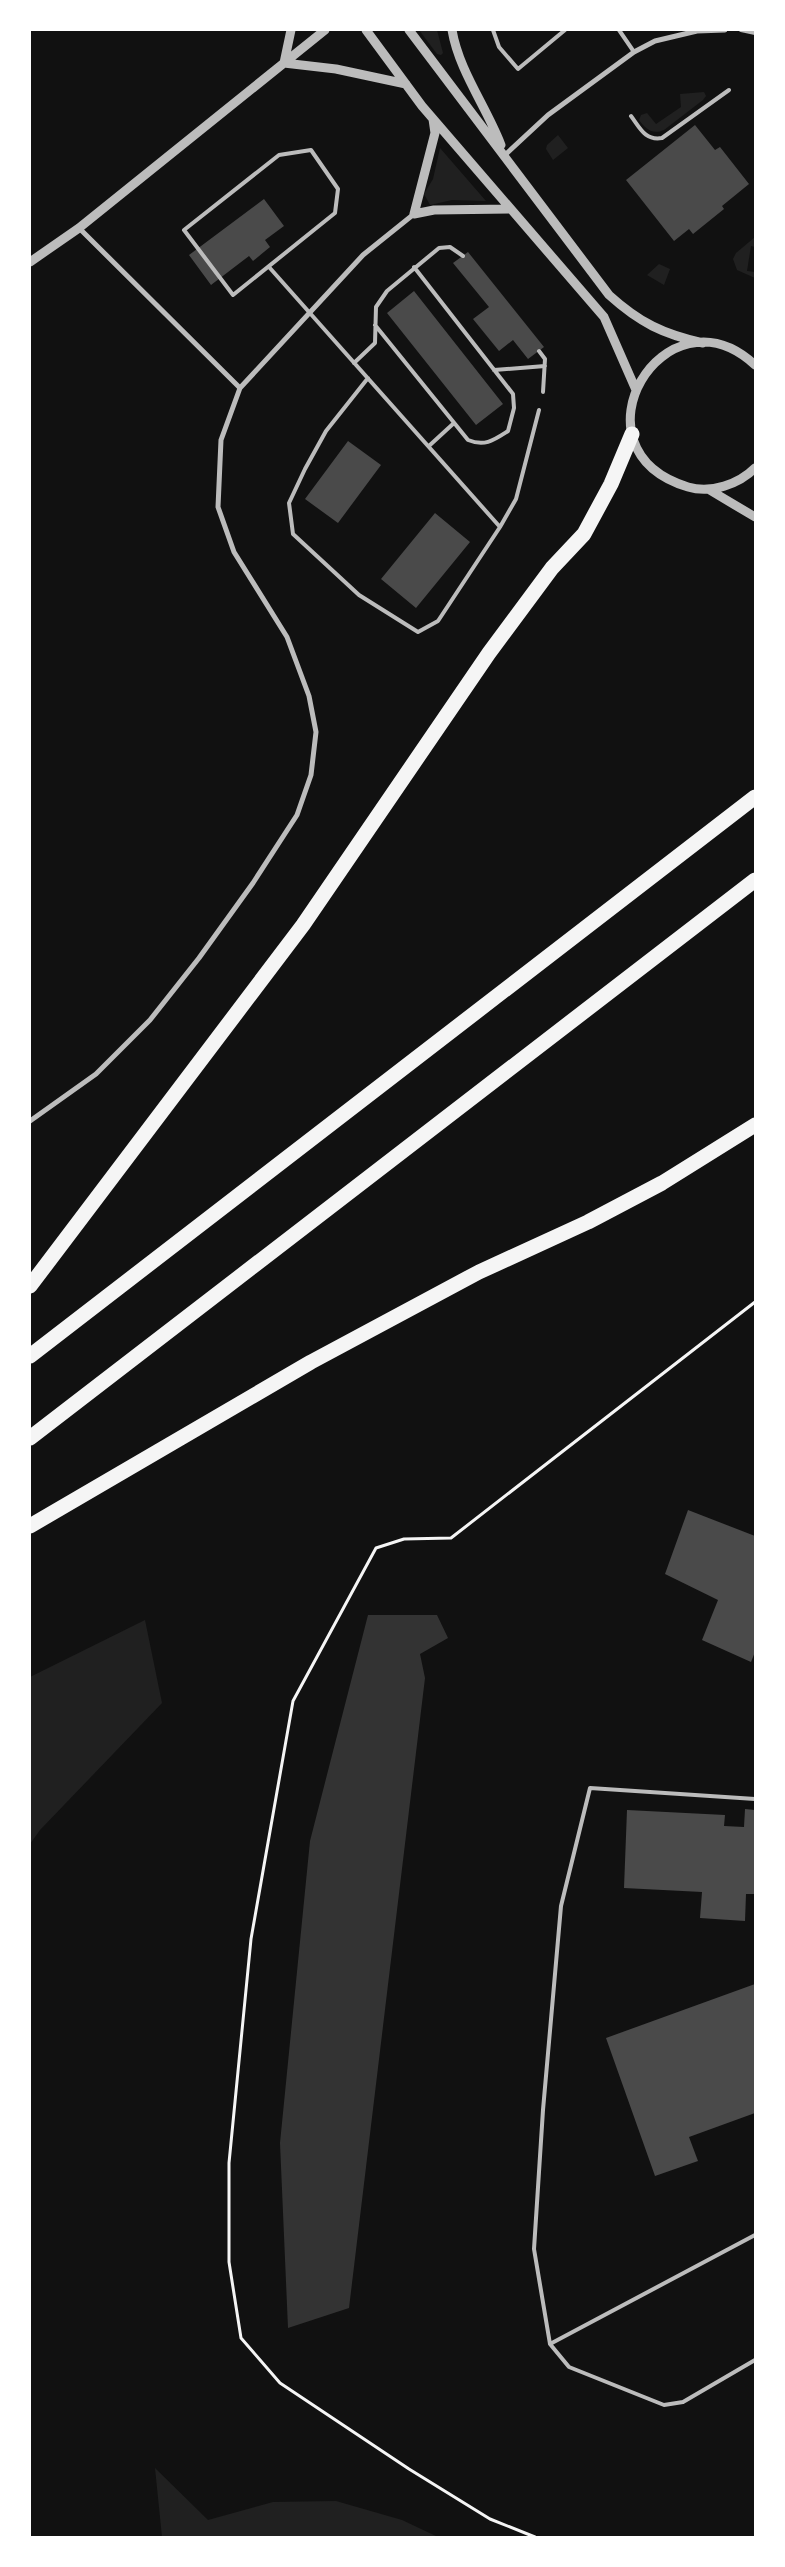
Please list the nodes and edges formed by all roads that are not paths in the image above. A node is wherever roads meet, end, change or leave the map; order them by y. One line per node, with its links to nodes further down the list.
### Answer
1 (290, 30): 13 (street)
2 (325, 30): 13 (street)
3 (366, 30): 14 (street)
4 (409, 30): 18 (street)
5 (452, 30): 18 (street)
6 (493, 30): 7 (lane)
7 (566, 30)
8 (619, 30): 12 (lane)
9 (724, 30): 12 (street)
10 (741, 30): 11 (lane)
11 (755, 33)
12 (634, 52): 18 (street)
13 (284, 63): 14 (street); 21 (street)
14 (406, 84): 17 (street)
15 (729, 90): 16 (lane)
16 (631, 116)
17 (433, 118): 19 (street); 20 (street)
18 (505, 154): 28 (street)
19 (510, 209): 20 (street); 36 (street)
20 (414, 214): 26 (street)
21 (79, 228): 23 (street); 35 (street)
22 (463, 256): 25 (lane)
23 (30, 262)
24 (269, 266): 24 (lane); 26 (lane)
25 (414, 267): 27 (lane); 33 (lane)
26 (310, 313): 30 (lane); 35 (street)
27 (375, 325): 30 (lane); 39 (lane)
28 (704, 343): 31 (street); 36 (street)
29 (539, 351): 32 (lane)
30 (354, 363): 34 (lane)
31 (755, 365)
32 (545, 366): 33 (lane); 37 (lane)
33 (494, 370): 39 (lane)
34 (368, 378): 41 (lane); 45 (lane)
35 (240, 388): 48 (street)
36 (636, 390): 40 (street)
37 (543, 392)
38 (539, 410): 45 (lane)
39 (454, 424): 41 (lane)
40 (632, 434): 43 (street); 50 (highway)
41 (430, 445): 45 (lane)
42 (755, 468): 43 (street)
43 (708, 489): 44 (street)
44 (755, 517)
45 (500, 527)
46 (755, 797): 51 (highway)
47 (755, 880): 52 (highway)
48 (30, 1121)
49 (755, 1125): 53 (highway)
50 (30, 1286)
51 (30, 1356)
52 (30, 1438)
53 (30, 1526)
54 (755, 1799): 56 (lane)
55 (755, 2234): 56 (lane)
56 (550, 2344): 57 (lane)
57 (755, 2360)

